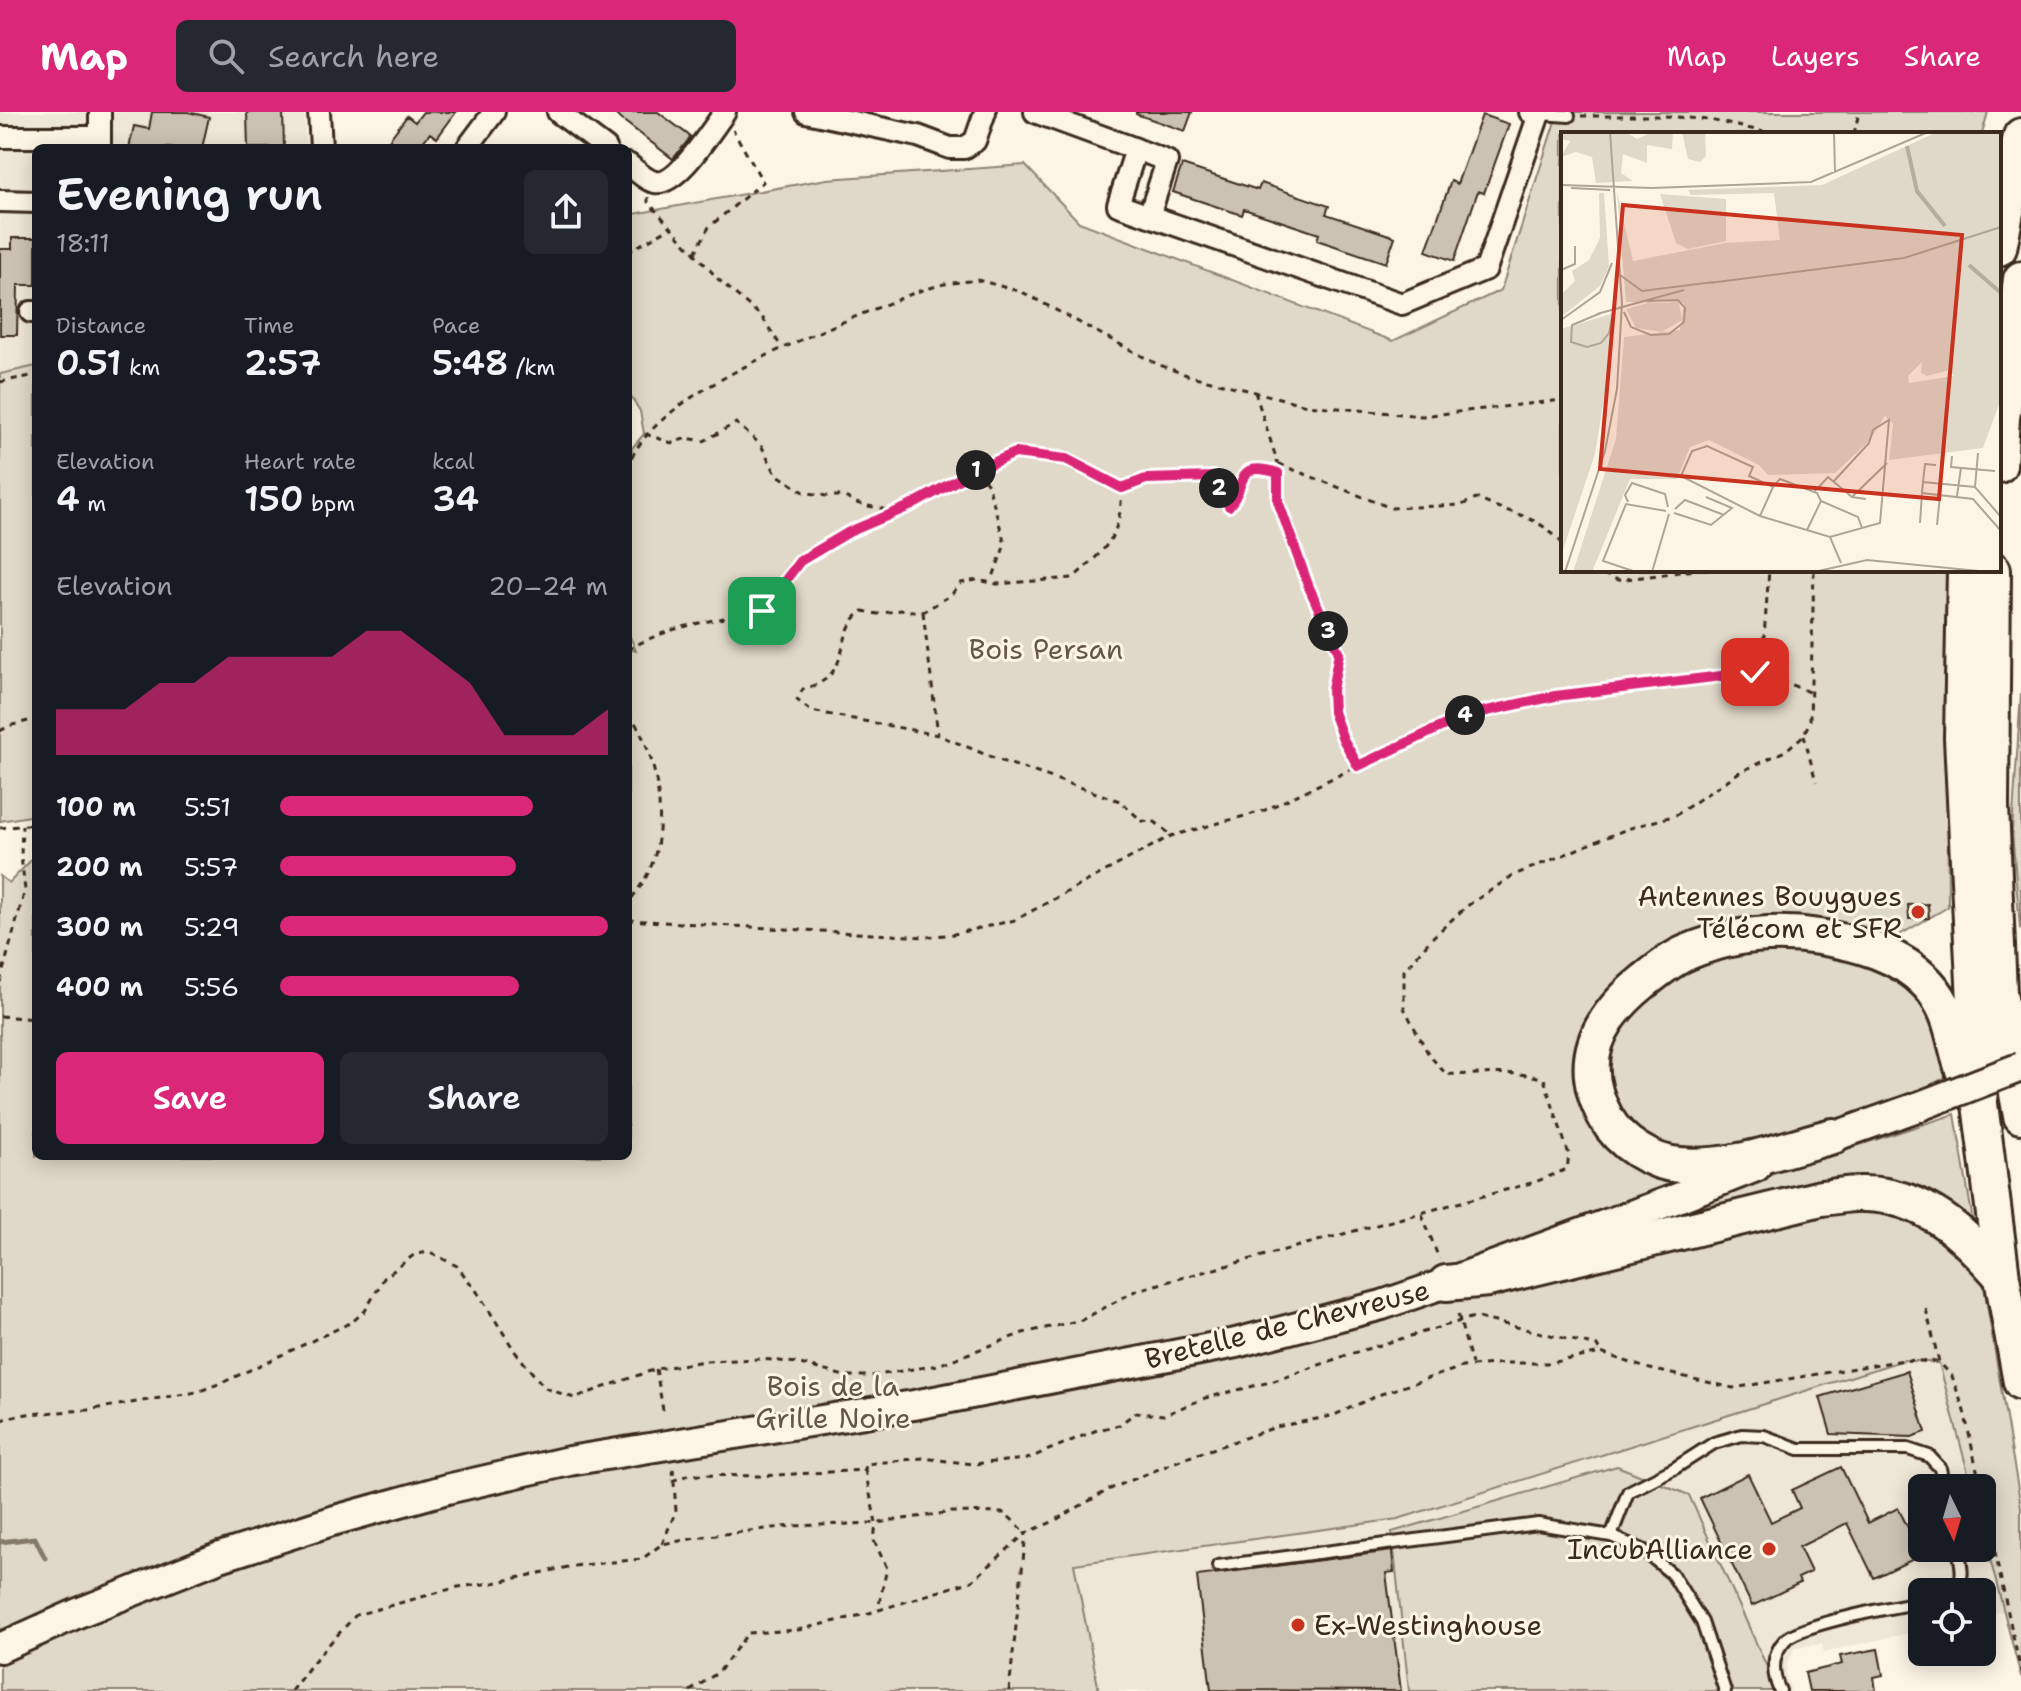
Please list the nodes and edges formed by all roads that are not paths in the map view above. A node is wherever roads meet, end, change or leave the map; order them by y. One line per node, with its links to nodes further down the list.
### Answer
1 (100, 112): 13 (street)
2 (319, 112): 14 (street)
3 (558, 112): 16 (street)
4 (806, 112): 5 (street)
5 (985, 112)
6 (1035, 112): 17 (street)
7 (724, 113): 18 (street)
8 (1534, 113): 10 (lane); 21 (street)
9 (488, 114): 15 (street)
10 (1569, 116)
11 (2021, 136): 22 (highway)
12 (0, 137): 13 (street)
13 (100, 143)
14 (321, 144)
15 (469, 144)
16 (601, 144)
17 (1136, 149): 21 (street); 21 (street)
18 (632, 167)
19 (0, 201): 20 (street)
20 (32, 202)
21 (1149, 216)
22 (2001, 238)
23 (2021, 279): 24 (highway)
24 (2001, 434)
25 (1965, 572): 29 (highway)
26 (1993, 572): 28 (highway)
27 (2021, 1067): 30 (main road, Bretelle de Chevreuse, bridge)
28 (2020, 1100)
29 (1980, 1104): 30 (highway); 31 (highway)
30 (1833, 1136): 32 (main road, Bretelle de Chevreuse)
31 (2002, 1277): 32 (highway); 33 (highway)
32 (1448, 1285): 38 (main road, Bretelle de Chevreuse)
33 (2021, 1382)
34 (1941, 1474): 35 (lane)
35 (1611, 1536): 36 (lane); 39 (lane)
36 (1218, 1566)
37 (1908, 1604): 40 (lane)
38 (0, 1648)
39 (1725, 1691)
40 (1780, 1691)

